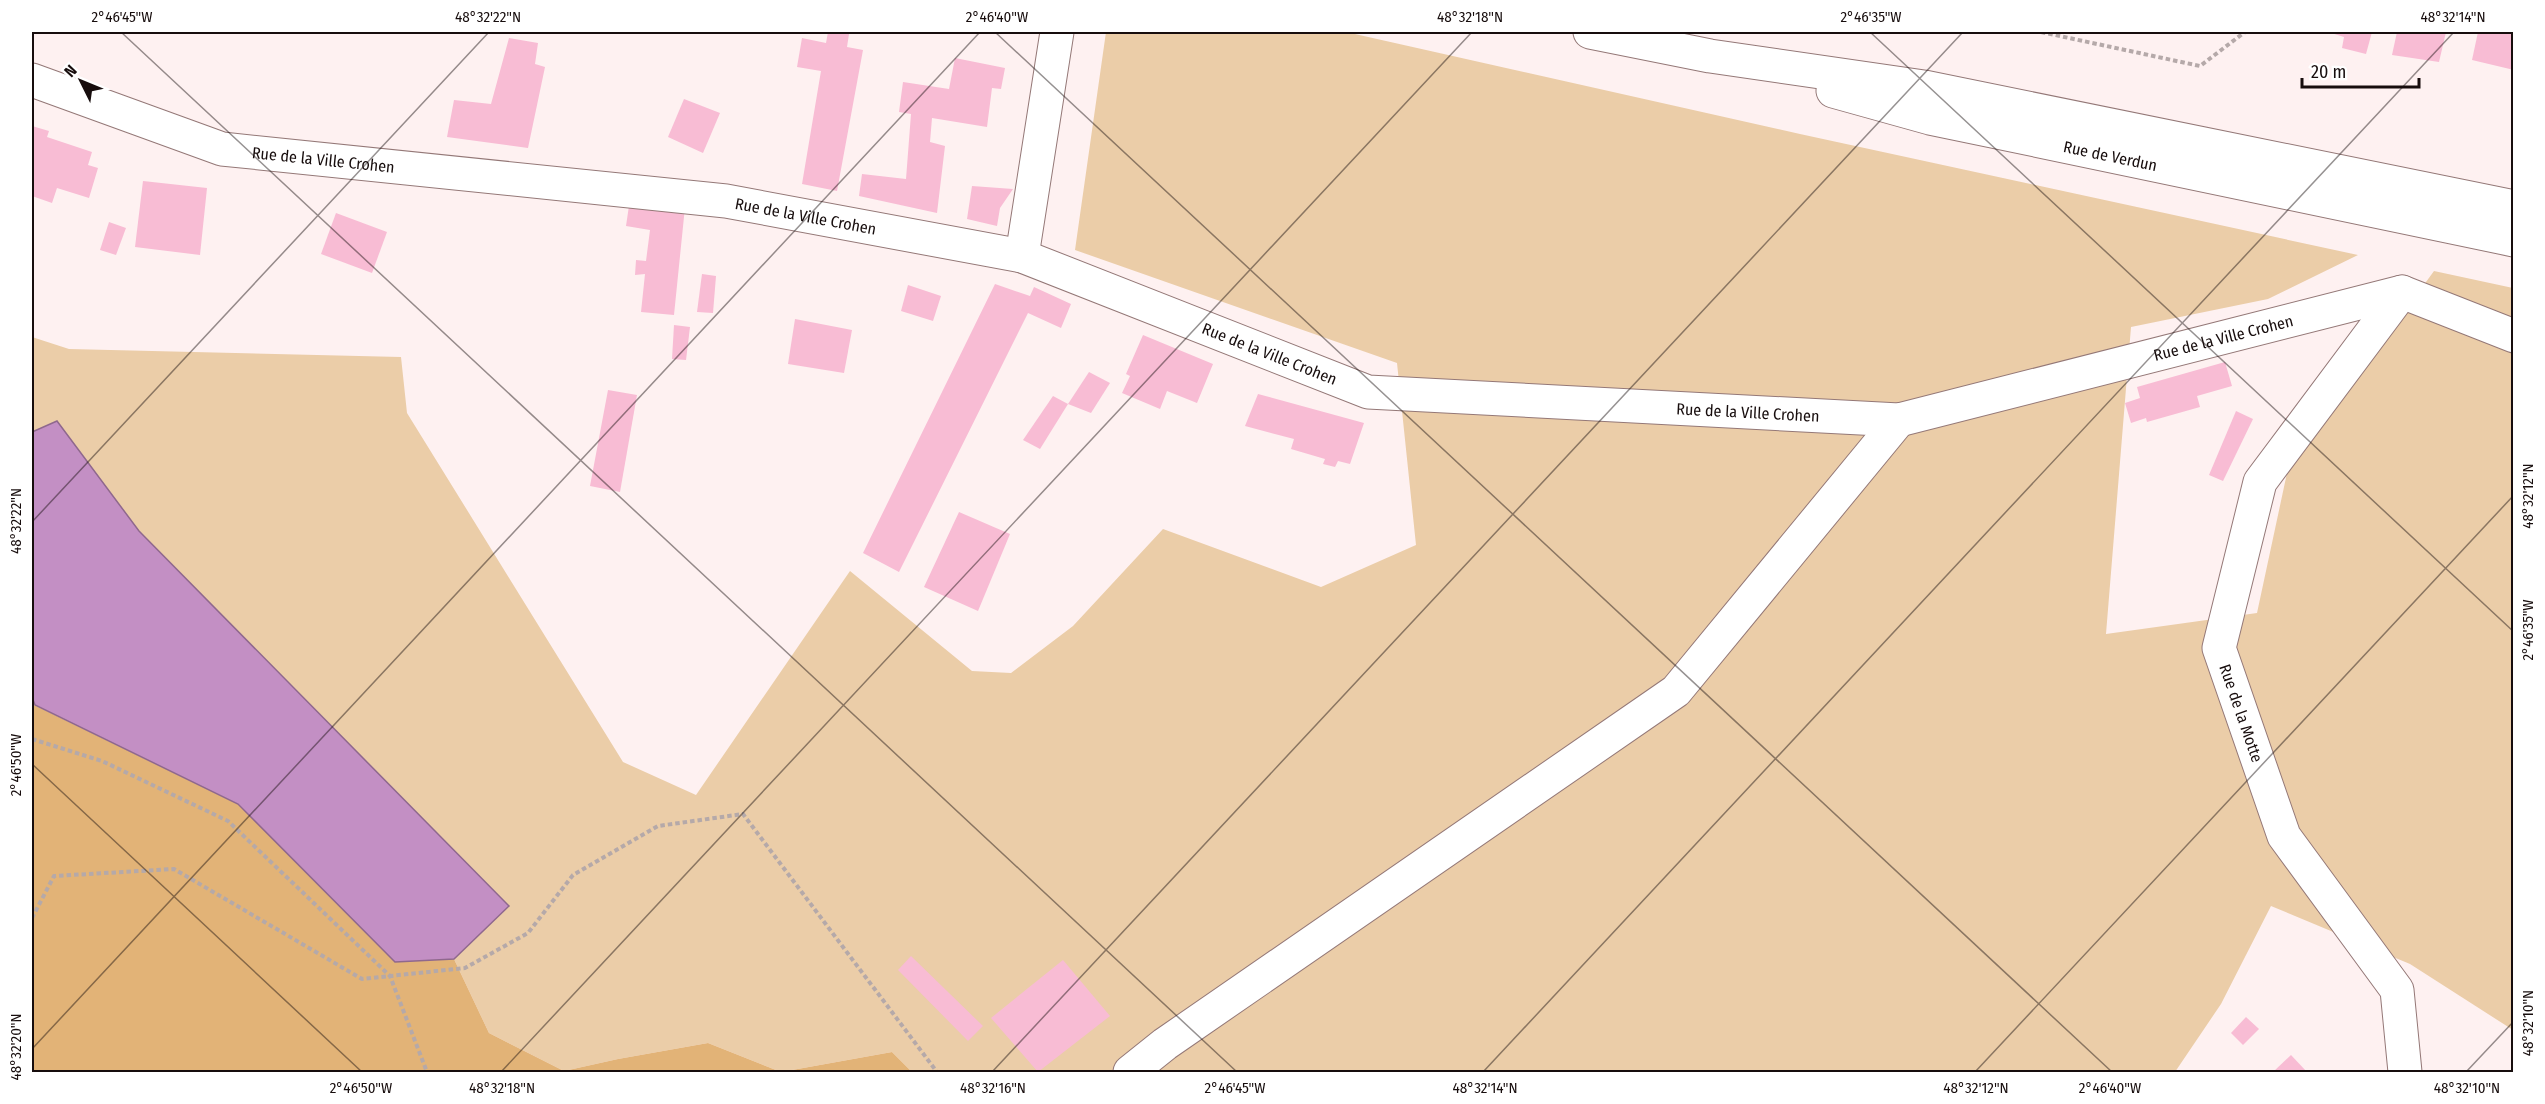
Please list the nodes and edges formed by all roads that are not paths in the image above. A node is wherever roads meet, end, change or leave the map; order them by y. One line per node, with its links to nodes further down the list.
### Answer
1 (1057, 32): 7 (street)
2 (1590, 32): 3 (street, Rue de Verdun)
3 (1710, 56): 5 (street, Rue de Verdun); 6 (street, Rue de Verdun)
4 (32, 80): 7 (street, Rue de la Ville Crohen)
5 (2514, 207)
6 (2514, 240)
7 (1022, 256): 10 (street, Rue de la Ville Crohen)
8 (2402, 292): 9 (street); 10 (street, Rue de la Ville Crohen); 12 (street, Rue de la Motte)
9 (2514, 336)
10 (1899, 420): 11 (street)
11 (1130, 1072)
12 (2405, 1072)

